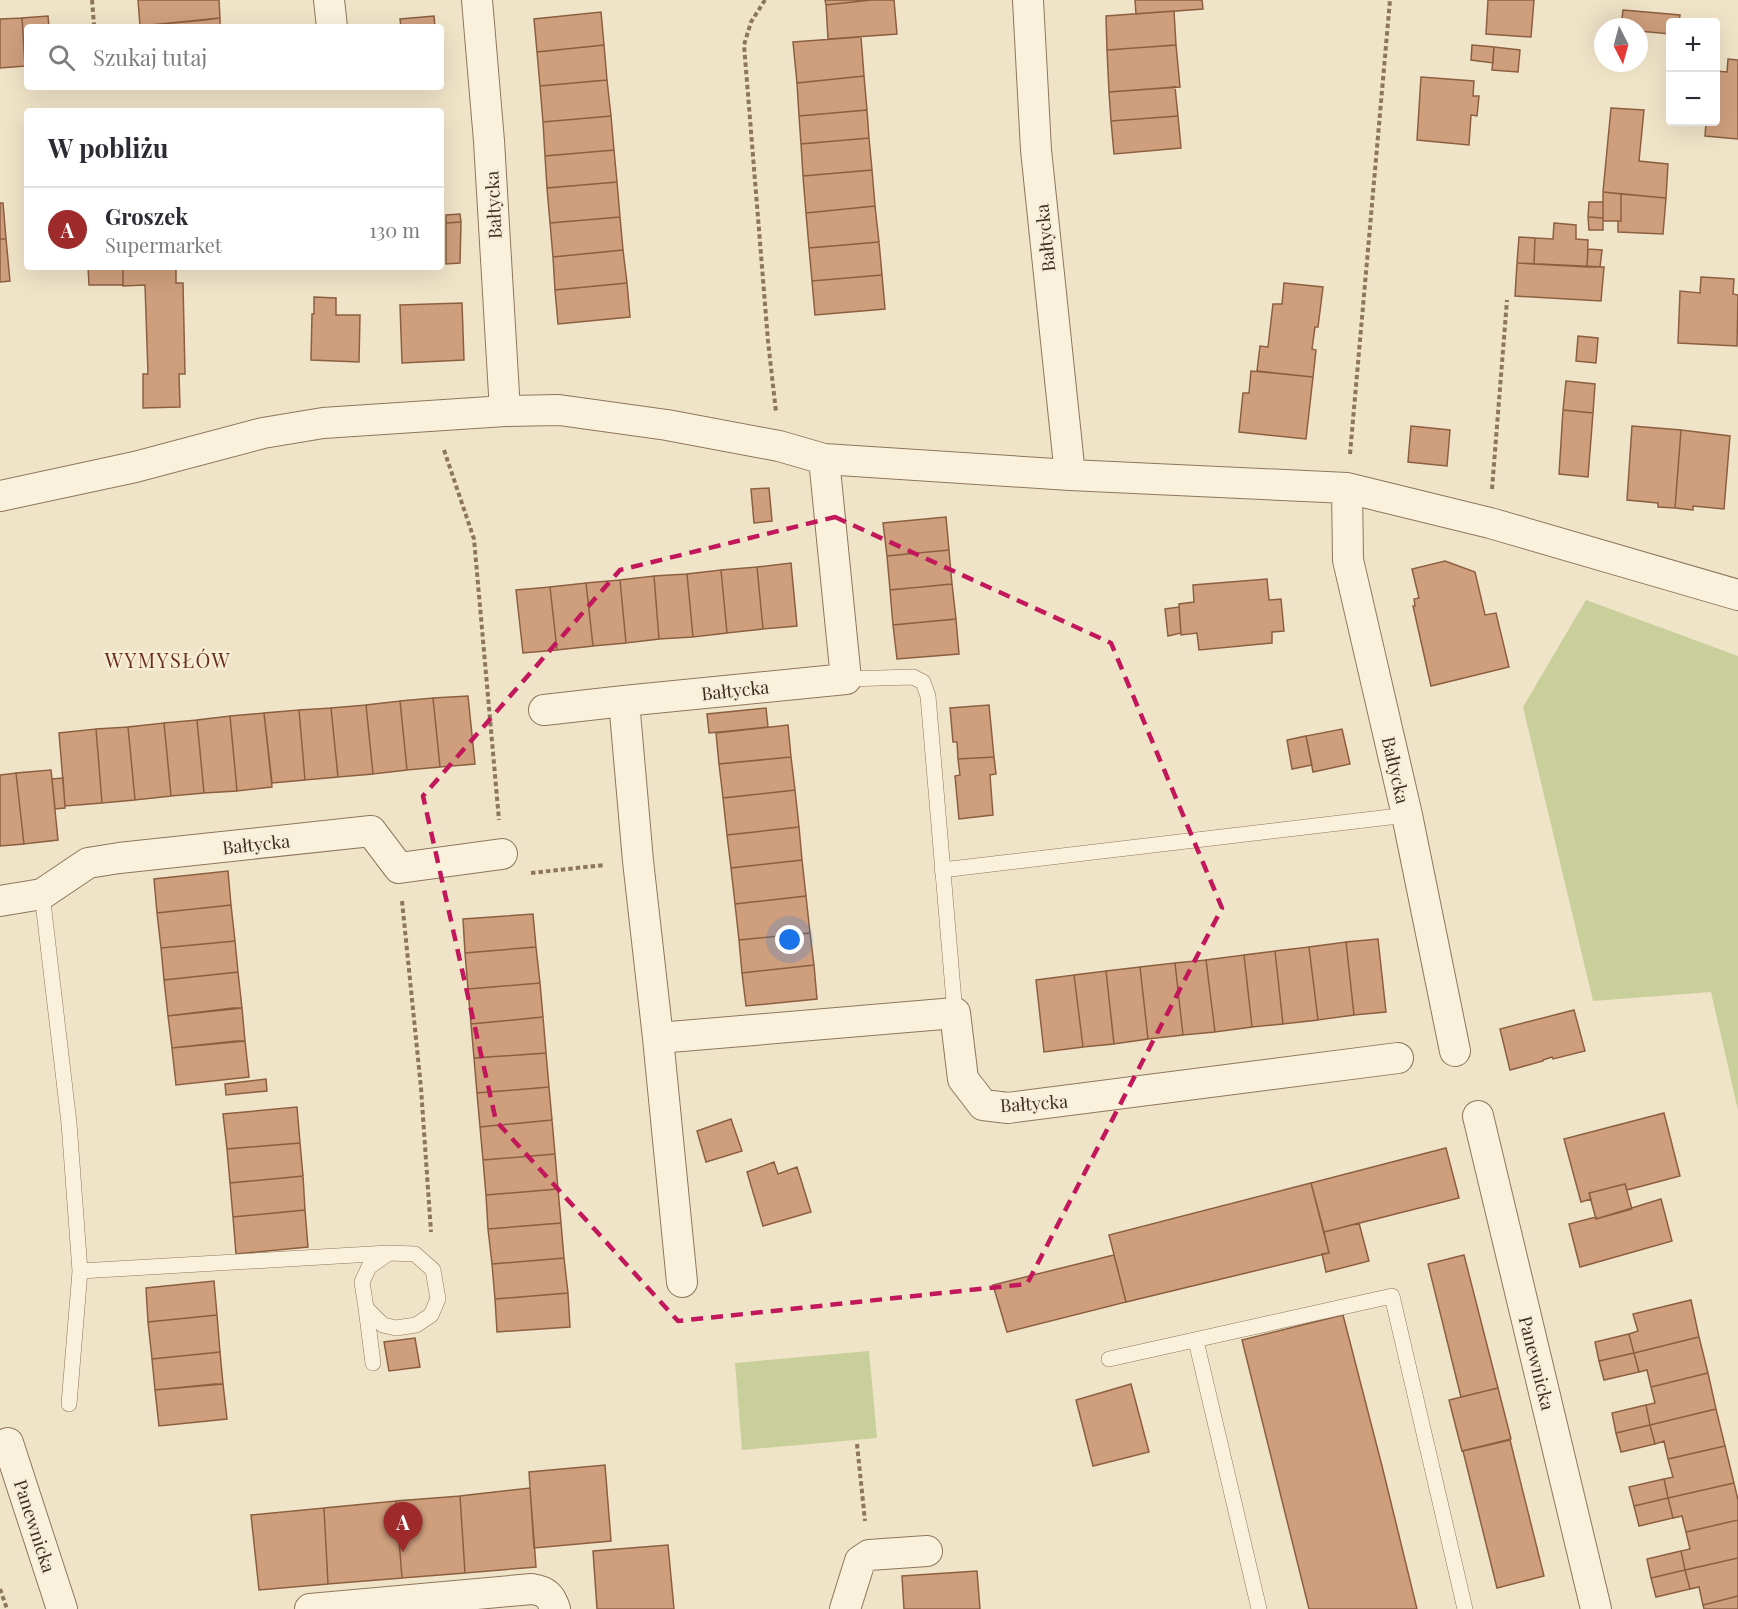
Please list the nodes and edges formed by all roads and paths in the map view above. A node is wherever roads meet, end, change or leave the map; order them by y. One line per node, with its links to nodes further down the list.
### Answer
1 (92, 0): 7 (path)
2 (329, 0): 8 (street)
3 (477, 0): 10 (street, Bałtycka)
4 (765, 0): 12 (path)
5 (1028, 0): 14 (street, Bałtycka)
6 (1390, 0): 15 (path)
7 (94, 24)
8 (332, 24)
9 (1507, 300): 17 (path)
10 (505, 411): 11 (street); 12 (street)
11 (433, 416): 16 (street); 23 (path)
12 (779, 446): 13 (street)
13 (824, 459): 14 (street); 19 (street)
14 (1070, 475): 15 (street)
15 (1347, 488): 17 (street); 22 (street, Bałtycka)
16 (0, 496)
17 (1490, 523): 18 (street)
18 (1738, 595)
19 (846, 679): 20 (street, Bałtycka); 25 (lane, Bałtycka)
20 (624, 701): 21 (street, Bałtycka); 24 (street)
21 (544, 710)
22 (1407, 815): 25 (lane); 31 (street, Bałtycka)
23 (502, 854): 24 (path); 26 (street, Bałtycka)
24 (638, 861): 30 (street)
25 (942, 870): 29 (lane, Bałtycka)
26 (42, 894): 27 (street, Bałtycka); 36 (lane)
27 (0, 901)
28 (404, 915): 35 (path)
29 (956, 1013): 30 (street); 32 (street, Bałtycka)
30 (658, 1038): 37 (street)
31 (1455, 1051)
32 (1398, 1058)
33 (1478, 1116): 53 (street, Panewnicka)
34 (389, 1253): 35 (lane); 36 (lane); 38 (lane)
35 (434, 1270): 38 (lane)
36 (80, 1271): 42 (lane)
37 (682, 1282)
38 (366, 1308): 41 (lane)
39 (1196, 1341): 40 (lane); 51 (lane); 52 (lane)
40 (1110, 1359)
41 (373, 1363)
42 (69, 1404)
43 (8, 1443): 47 (street, Panewnicka)
44 (927, 1551): 50 (street)
45 (0, 1589): 46 (path)
46 (7, 1609)
47 (62, 1609)
48 (310, 1609): 49 (street)
49 (555, 1609)
50 (845, 1609)
51 (1259, 1609)
52 (1465, 1609)
53 (1596, 1609)

